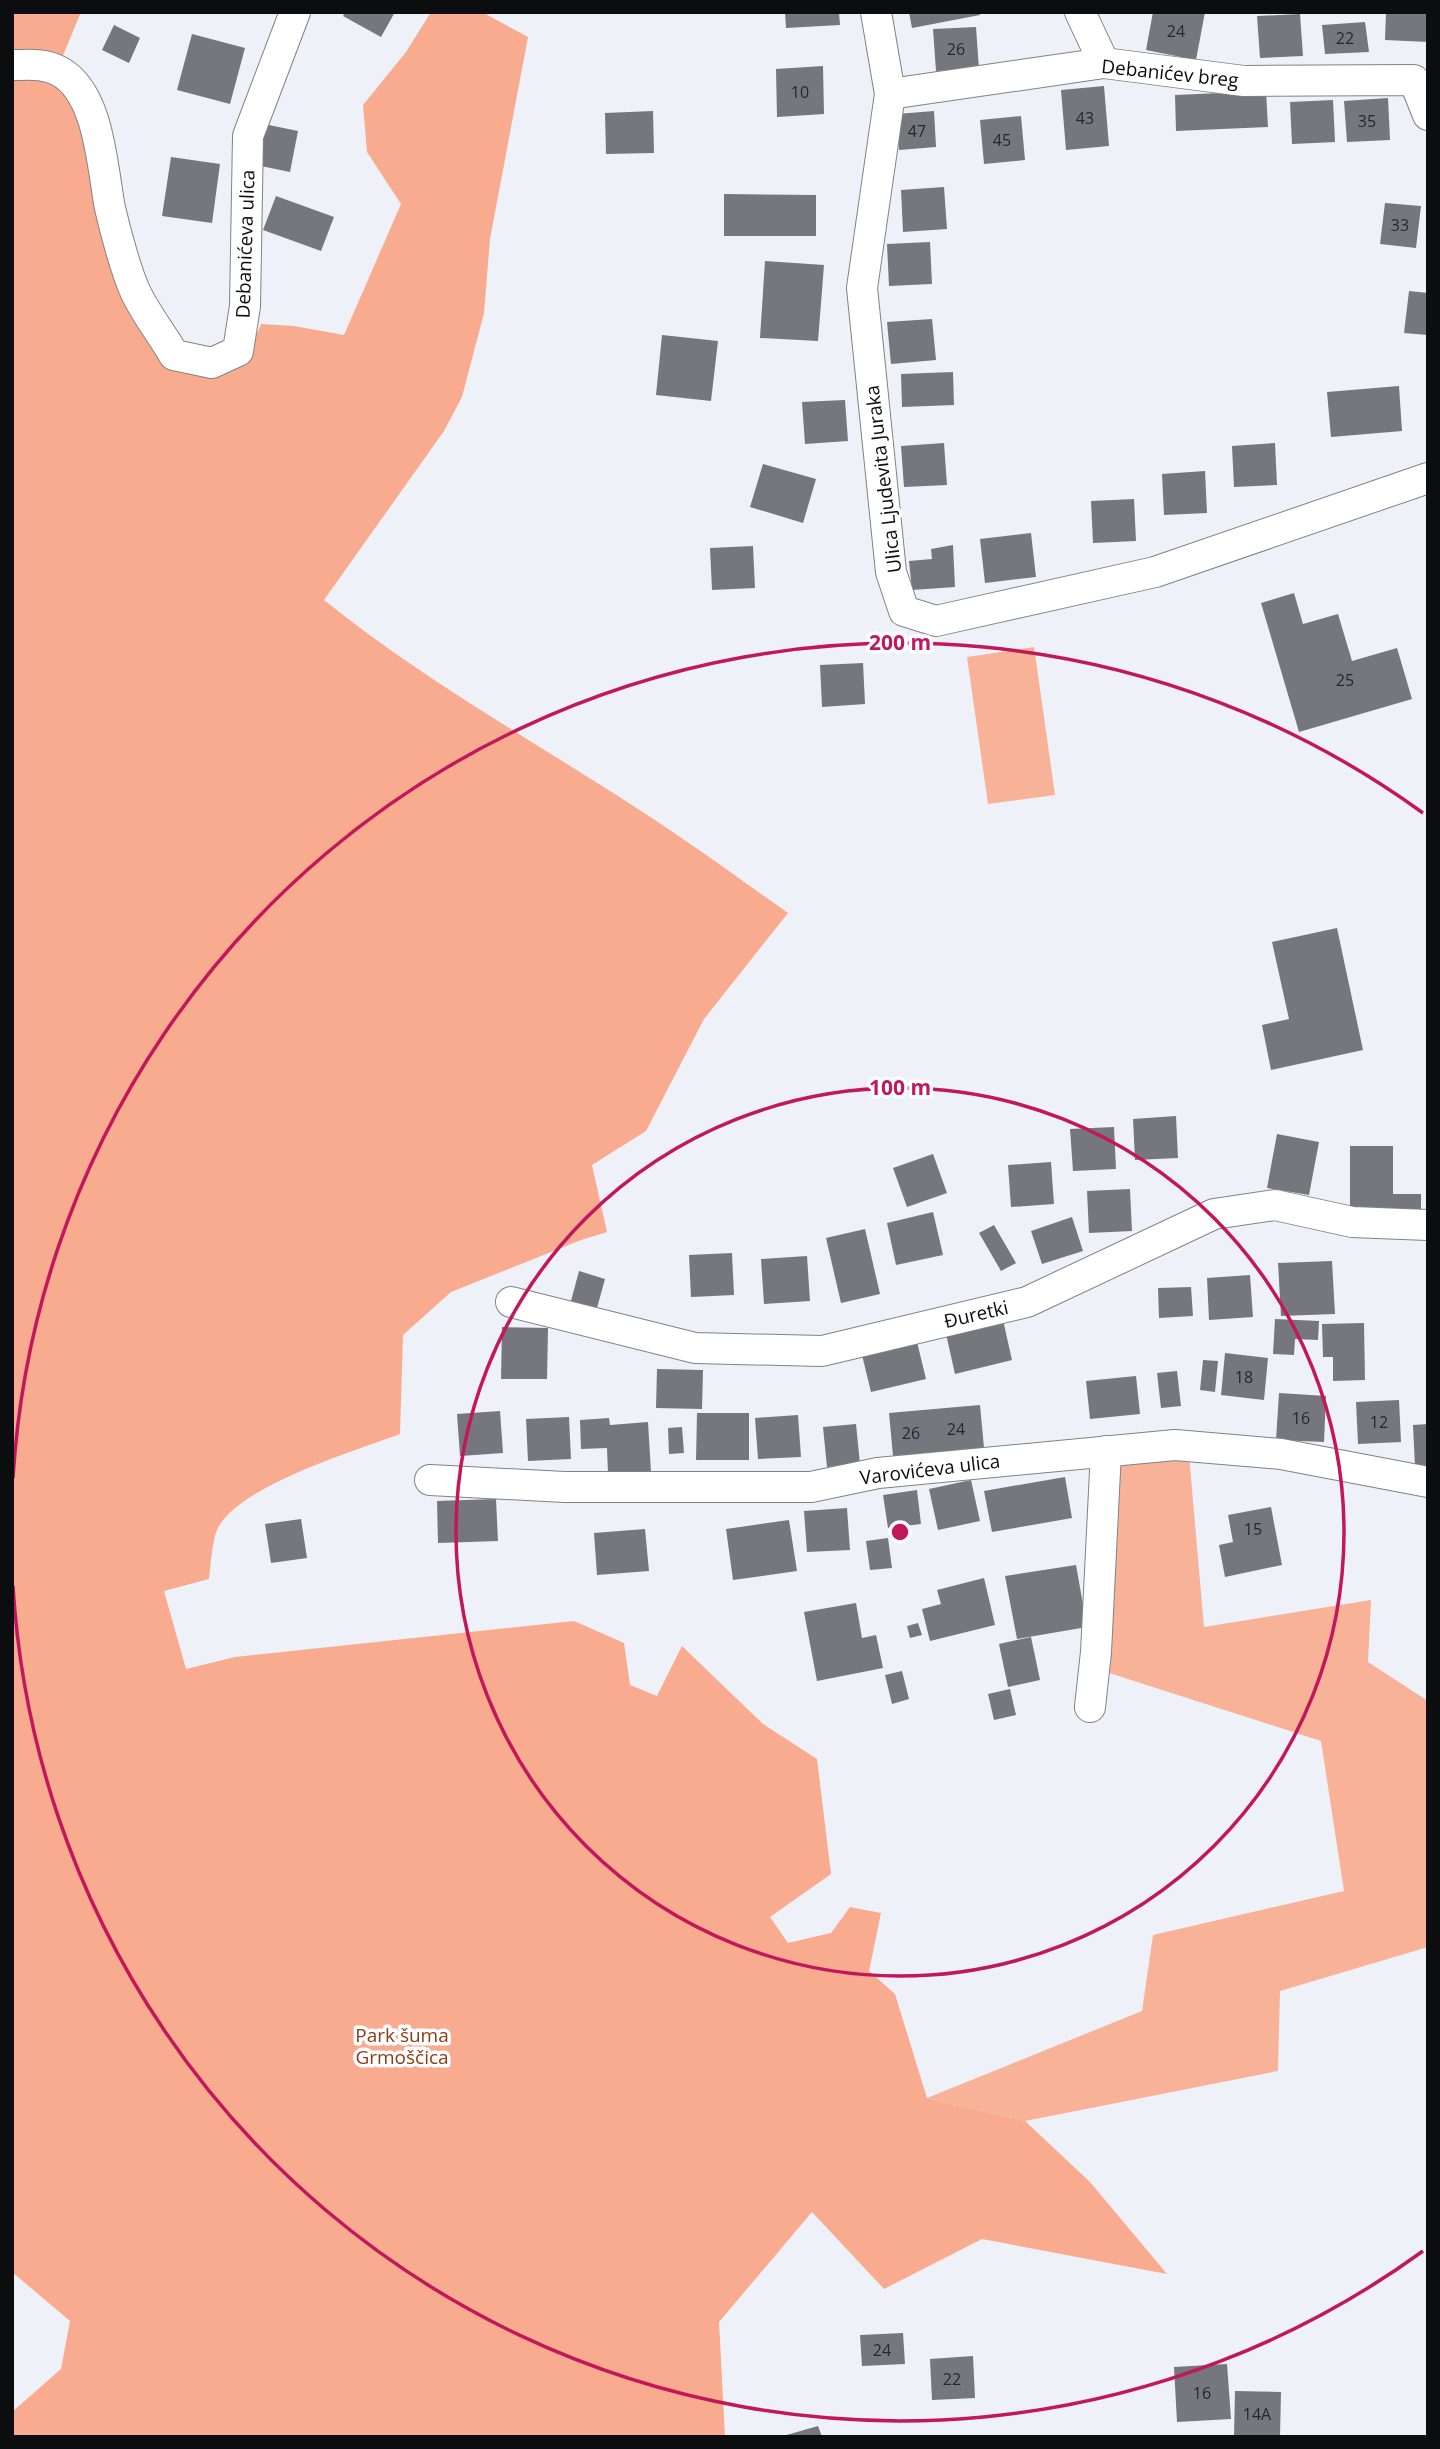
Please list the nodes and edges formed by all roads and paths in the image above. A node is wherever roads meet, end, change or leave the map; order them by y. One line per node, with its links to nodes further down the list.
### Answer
1 (295, 12): 5 (street, Debanićeva ulica)
2 (876, 12): 7 (street, Ulica Ljudevita Juraka)
3 (1080, 12): 4 (street)
4 (1104, 64): 6 (street, Debanićev breg); 7 (street, Debanićev breg)
5 (12, 65)
6 (1421, 77): 8 (street, Debanićev breg)
7 (890, 94): 9 (street, Ulica Ljudevita Juraka)
8 (1428, 115)
9 (1428, 478)
10 (1428, 1225): 11 (street, Đuretki)
11 (511, 1302)
12 (1106, 1451): 13 (street, Varovićeva ulica); 14 (street, Varovićeva ulica); 15 (street)
13 (430, 1480)
14 (1428, 1482)
15 (1090, 1707)

